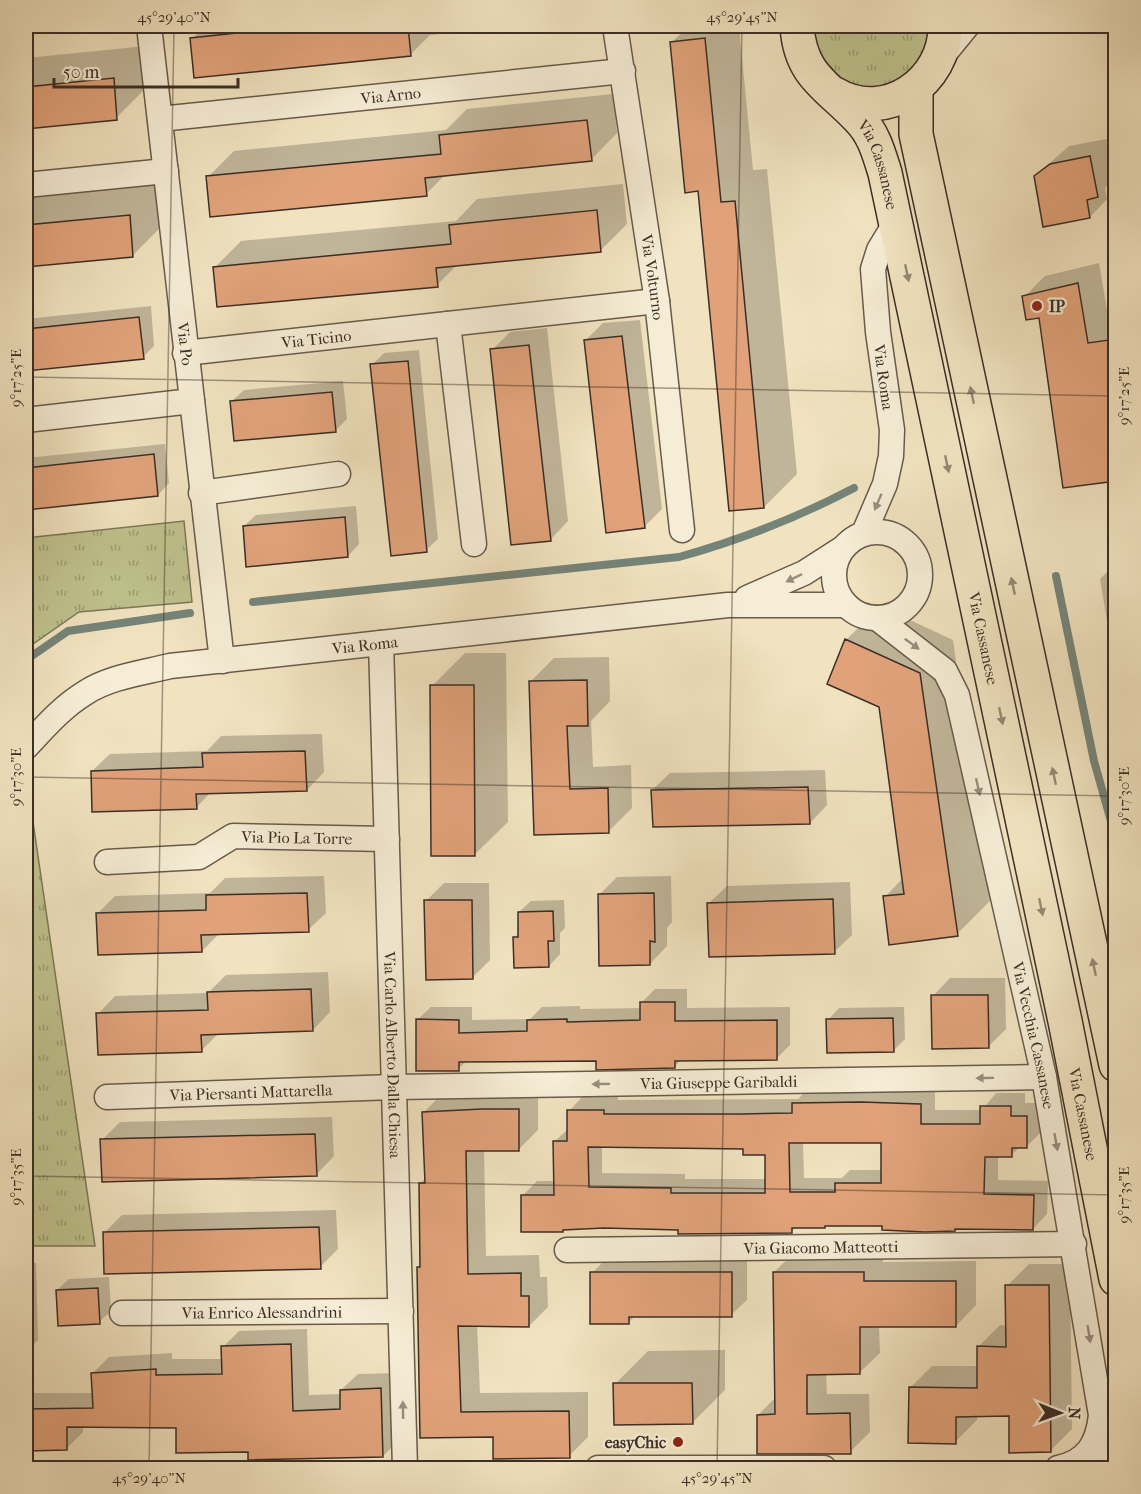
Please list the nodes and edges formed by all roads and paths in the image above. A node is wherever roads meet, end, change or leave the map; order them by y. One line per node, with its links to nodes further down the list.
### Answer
1 (150, 26): 10 (street, Via Po)
2 (615, 26): 7 (street, Via Volturno)
3 (797, 26): 9 (main road, Via Cassanese)
4 (945, 26): 6 (main road)
5 (968, 26): 6 (street)
6 (939, 61): 8 (main road)
7 (623, 71): 10 (street, Via Arno); 14 (street, Via Volturno)
8 (916, 88): 9 (main road); 33 (main road, one-way to 8)
9 (828, 90): 13 (main road, Via Cassanese)
10 (160, 120): 11 (street, Via Po)
11 (166, 171): 12 (street); 16 (street, Via Po)
12 (26, 185)
13 (896, 222): 22 (street, Via Roma, one-way to 22); 39 (main road, Via Cassanese, one-way to 39)
14 (657, 301): 15 (street, Via Ticino); 21 (street, Via Volturno)
15 (448, 324): 16 (street, Via Ticino); 23 (street)
16 (185, 353): 17 (street, Via Po)
17 (192, 401): 18 (street); 20 (street, Via Po)
18 (26, 420)
19 (338, 474): 20 (street)
20 (201, 493): 29 (street, Via Po)
21 (682, 530)
22 (864, 533): 24 (street); 27 (street)
23 (474, 544)
24 (843, 548): 25 (street, Via Roma, one-way to 25); 26 (street)
25 (728, 605): 26 (street, Via Roma); 28 (street, Via Roma)
26 (846, 605): 27 (street)
27 (877, 618): 34 (street, Via Vecchia Cassanese, one-way to 34)
28 (381, 643): 29 (street, Via Roma); 31 (street, Via Carlo Alberto Dalla Chiesa)
29 (222, 661): 30 (street, Via Roma)
30 (26, 747)
31 (387, 839): 32 (street, Via Pio La Torre); 35 (street, Via Carlo Alberto Dalla Chiesa)
32 (106, 862)
33 (1116, 1065)
34 (1044, 1077): 35 (street, Via Giuseppe Garibaldi, one-way to 35); 37 (street, Via Vecchia Cassanese, one-way to 37)
35 (394, 1088): 36 (street, Via Piersanti Mattarella); 40 (street, Via Carlo Alberto Dalla Chiesa)
36 (107, 1097)
37 (1074, 1244): 38 (street, Via Giacomo Matteotti); 47 (street, Via Vecchia Cassanese, one-way to 47)
38 (567, 1250)
39 (1116, 1279)
40 (400, 1311): 41 (street, Via Enrico Alessandrini); 43 (street, Via Carlo Alberto Dalla Chiesa, one-way to 40)
41 (122, 1313)
42 (1116, 1451): 48 (street)
43 (405, 1468)
44 (597, 1468): 45 (street)
45 (707, 1468): 46 (street)
46 (824, 1468)
47 (1058, 1468)
48 (1094, 1468)

